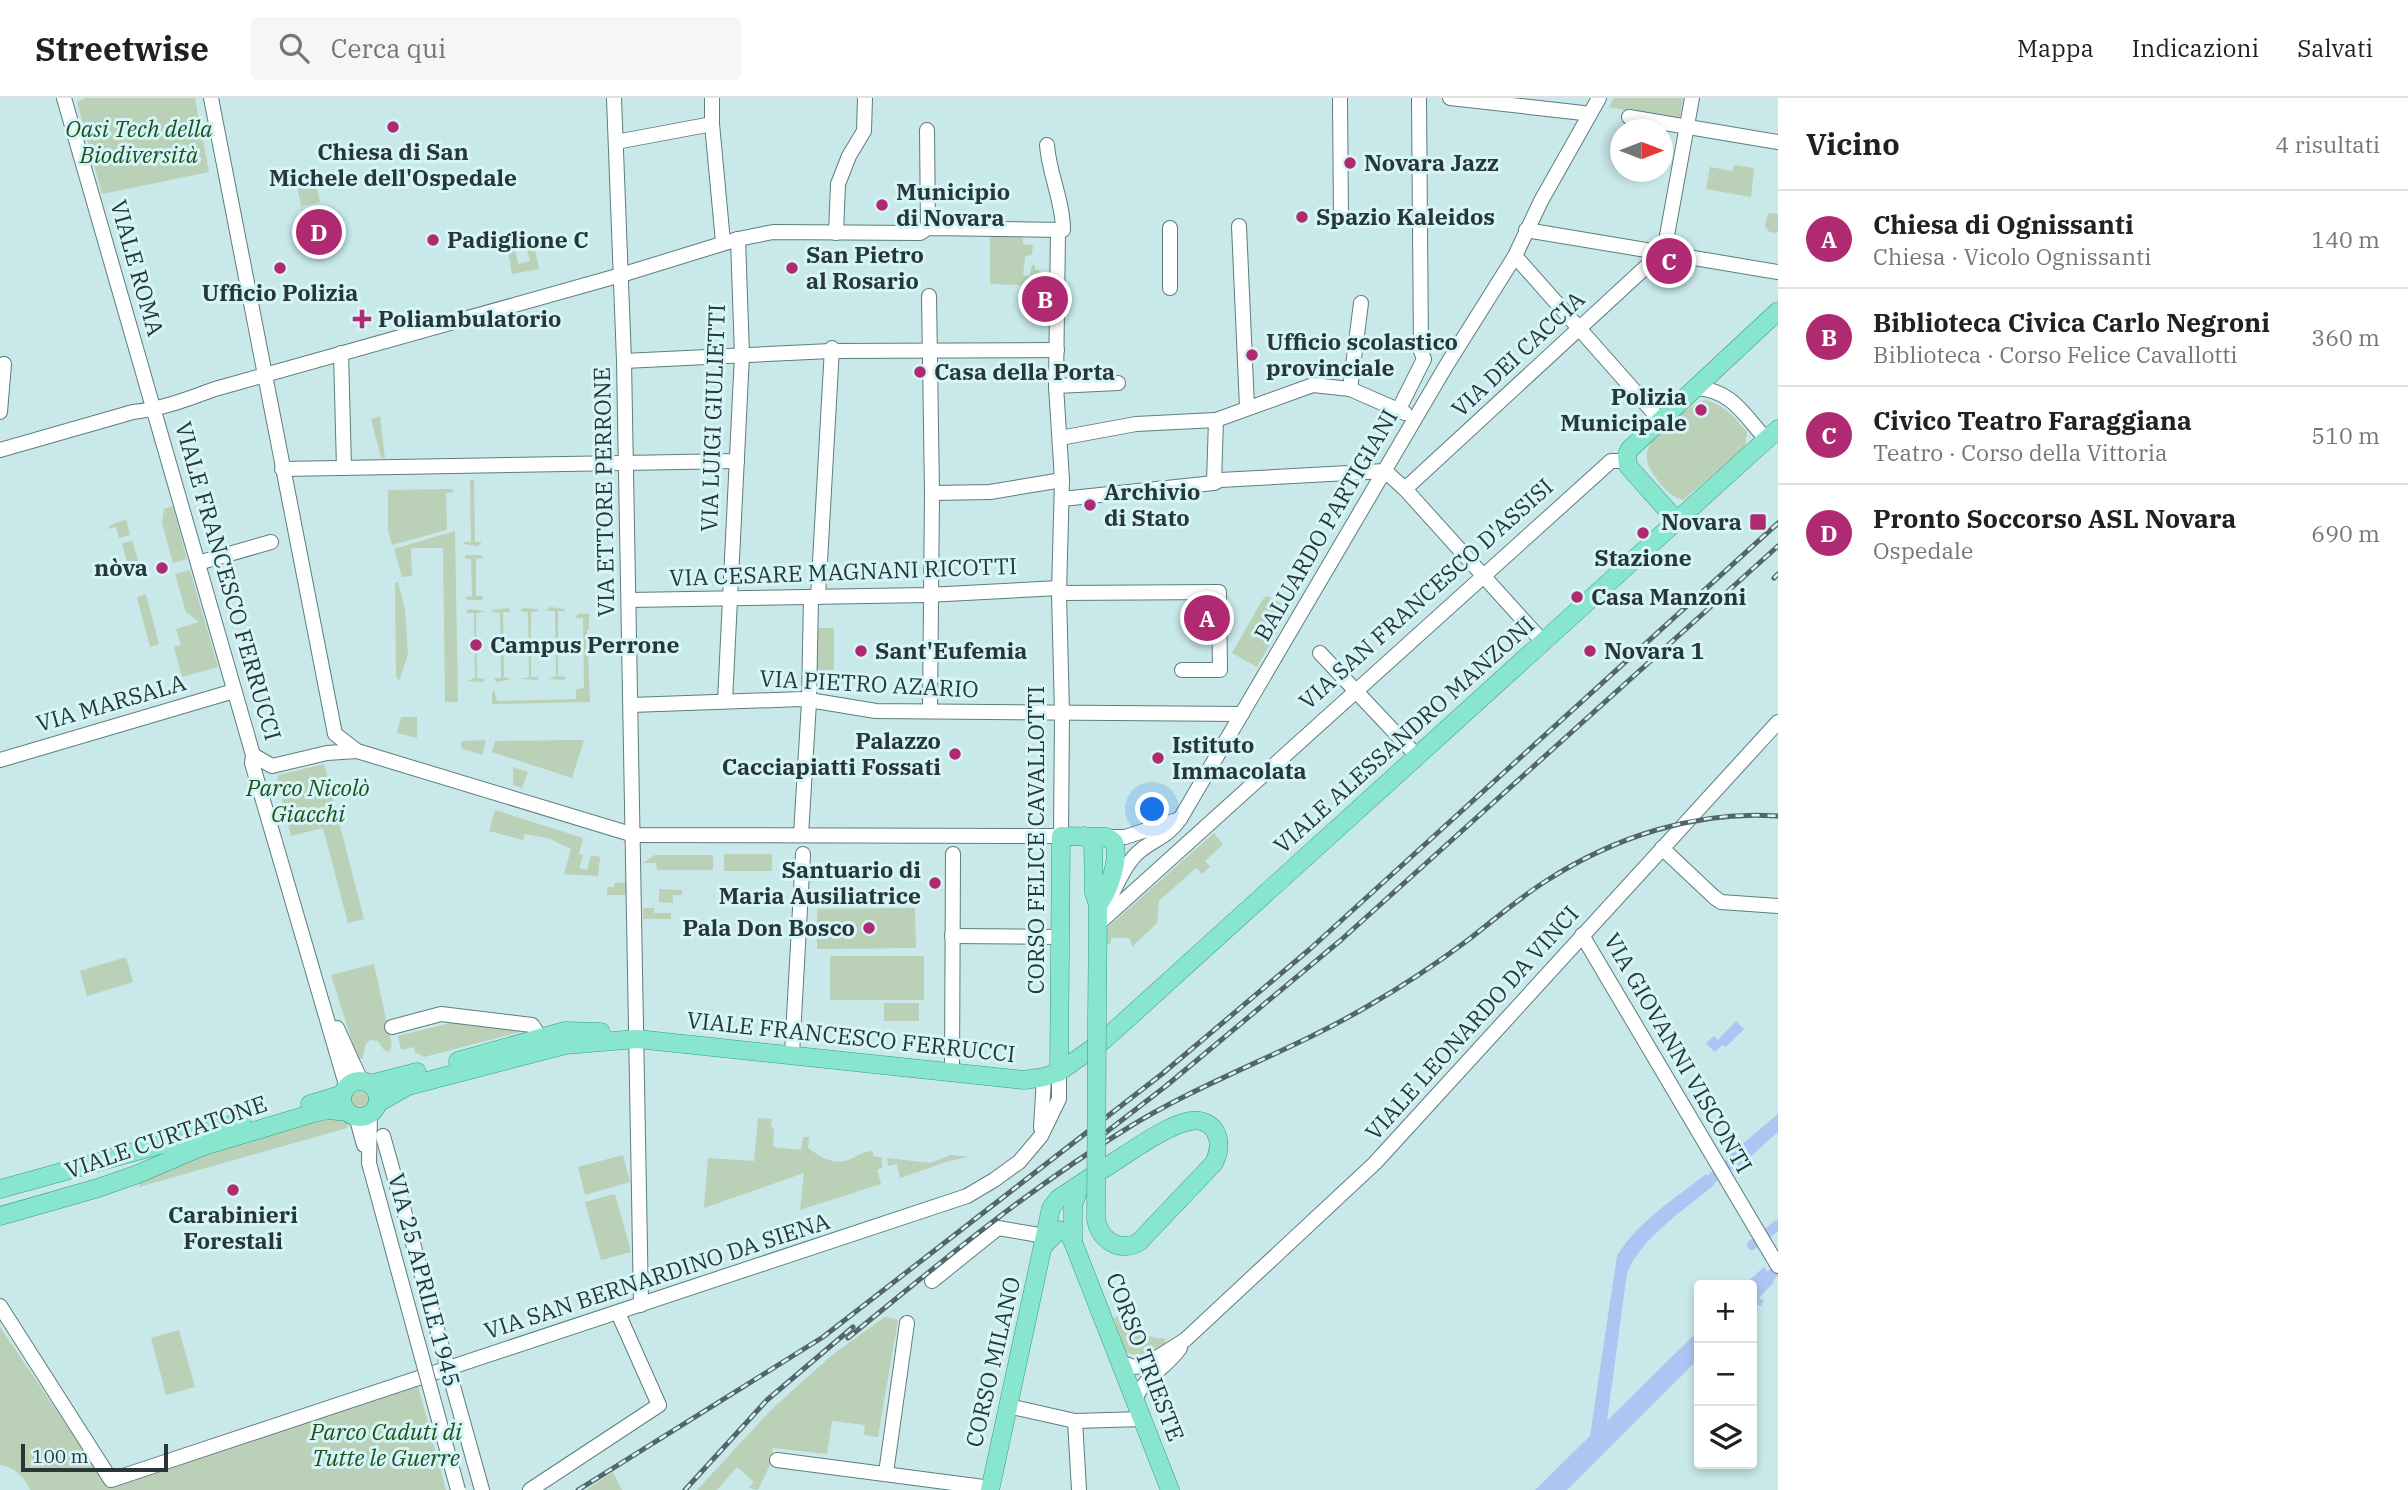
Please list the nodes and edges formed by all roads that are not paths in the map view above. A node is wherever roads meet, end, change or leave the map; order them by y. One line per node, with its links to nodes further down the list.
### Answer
1 (64, 98): 53 (street, VIALE ROMA)
2 (211, 98): 46 (street)
3 (614, 98): 17 (street, VIA ETTORE PERRONE)
4 (712, 98): 14 (street, VIA LUIGI GIULIETTI)
5 (865, 98): 26 (street)
6 (1340, 98): 20 (street)
7 (1419, 98): 42 (street)
8 (1450, 98): 11 (street)
9 (1599, 98): 25 (street, BALUARDO PARTIGIANI)
10 (1692, 98): 15 (street)
11 (1507, 101): 12 (street)
12 (1583, 113)
13 (1629, 117): 15 (street)
14 (712, 124): 17 (street); 27 (street, VIA LUIGI GIULIETTI)
15 (1687, 127): 18 (street); 28 (street)
16 (927, 130): 22 (street)
17 (616, 142): 31 (street, VIA ETTORE PERRONE)
18 (1778, 142)
19 (1047, 145): 24 (street, CORSO FELICE CAVALLOTTI)
20 (1341, 219)
21 (1239, 226): 51 (street)
22 (928, 228): 24 (street); 26 (street)
23 (1170, 228): 32 (street)
24 (1060, 230): 39 (street, CORSO FELICE CAVALLOTTI)
25 (1526, 230): 28 (street); 29 (street, BALUARDO PARTIGIANI)
26 (836, 233): 27 (street)
27 (734, 240): 31 (street); 41 (street, VIA LUIGI GIULIETTI)
28 (1663, 252): 30 (street); 36 (street, VIA DEI CACCIA)
29 (1515, 256): 36 (street); 45 (street, BALUARDO PARTIGIANI)
30 (1778, 272)
31 (621, 275): 40 (street); 43 (street, VIA ETTORE PERRONE)
32 (1170, 288)
33 (929, 296): 38 (street)
34 (1361, 303): 50 (street)
35 (1778, 311): 49 (main road)
36 (1578, 329): 57 (street); 69 (street, VIA DEI CACCIA)
37 (832, 349): 38 (street); 41 (street); 78 (street)
38 (930, 349): 39 (street); 70 (street)
39 (1057, 350): 48 (street, CORSO FELICE CAVALLOTTI)
40 (341, 354): 46 (street); 64 (street)
41 (742, 355): 43 (street); 61 (street, VIA LUIGI GIULIETTI)
42 (1424, 359): 45 (street); 52 (street)
43 (624, 361): 62 (street, VIA ETTORE PERRONE)
44 (4, 364): 54 (street)
45 (1446, 366): 56 (street, BALUARDO PARTIGIANI)
46 (264, 375): 53 (street); 65 (street)
47 (1118, 383): 48 (street)
48 (1056, 386): 59 (street, CORSO FELICE CAVALLOTTI)
49 (1696, 388): 57 (main road); 58 (street)
50 (1350, 389): 51 (street); 52 (street)
51 (1247, 407): 55 (street)
52 (1399, 409): 56 (street)
53 (154, 410): 60 (street); 74 (street, VIALE FRANCESCO FERRUCCI)
54 (0, 412)
55 (1216, 420): 59 (street); 68 (street)
56 (1414, 420): 66 (street, BALUARDO PARTIGIANI)
57 (1661, 421): 63 (main road)
58 (1772, 434): 72 (main road, VIALE ALESSANDRO MANZONI)
59 (1060, 438): 67 (street, CORSO FELICE CAVALLOTTI)
60 (2, 446)
61 (737, 461): 62 (street); 79 (street, VIA LUIGI GIULIETTI)
62 (626, 462): 64 (street); 80 (street, VIA ETTORE PERRONE)
63 (1628, 466): 72 (main road); 75 (street, VIA SAN FRANCESCO D'ASSISI)
64 (344, 468): 65 (street)
65 (282, 469): 93 (street)
66 (1385, 471): 68 (street); 69 (street); 91 (street, BALUARDO PARTIGIANI)
67 (1062, 480): 70 (street); 71 (street, CORSO FELICE CAVALLOTTI)
68 (1214, 482): 71 (street)
69 (1405, 488): 75 (street)
70 (932, 493): 77 (street)
71 (1062, 499): 76 (street, CORSO FELICE CAVALLOTTI)
72 (1676, 520): 81 (main road, VIALE ALESSANDRO MANZONI)
73 (271, 542): 74 (street)
74 (198, 563): 85 (street, VIALE FRANCESCO FERRUCCI)
75 (1484, 576): 81 (street); 84 (street, VIA SAN FRANCESCO D'ASSISI)
76 (1059, 591): 77 (street, VIA CESARE MAGNANI RICOTTI); 83 (street, VIA CESARE MAGNANI RICOTTI); 90 (street, CORSO FELICE CAVALLOTTI)
77 (931, 593): 78 (street, VIA CESARE MAGNANI RICOTTI); 89 (street)
78 (814, 597): 79 (street, VIA CESARE MAGNANI RICOTTI); 86 (street)
79 (729, 598): 80 (street, VIA CESARE MAGNANI RICOTTI); 87 (street, VIA LUIGI GIULIETTI)
80 (629, 600): 88 (street, VIA ETTORE PERRONE)
81 (1544, 642): 97 (main road, VIALE ALESSANDRO MANZONI)
82 (1320, 653): 84 (street)
83 (1182, 670)
84 (1357, 689): 97 (street); 109 (street, VIA SAN FRANCESCO D'ASSISI)
85 (234, 691): 96 (street, VIALE FRANCESCO FERRUCCI); 98 (street, VIA MARSALA)
86 (809, 700): 87 (street, VIA PIETRO AZARIO); 90 (street, VIA PIETRO AZARIO); 102 (street)
87 (724, 701): 88 (street, VIA PIETRO AZARIO)
88 (631, 705): 101 (street, VIA ETTORE PERRONE)
89 (930, 708)
90 (1062, 713): 91 (street, VIA PIETRO AZARIO); 103 (street, CORSO FELICE CAVALLOTTI)
91 (1242, 714): 100 (street, BALUARDO PARTIGIANI)
92 (1778, 722): 105 (street, VIALE LEONARDO DA VINCI)
93 (335, 734): 94 (street); 95 (street)
94 (357, 751): 95 (street); 101 (street)
95 (333, 752): 99 (street)
96 (253, 755): 99 (street); 122 (street, VIALE FRANCESCO FERRUCCI)
97 (1417, 756): 121 (main road, VIALE ALESSANDRO MANZONI)
98 (0, 760)
99 (272, 766): 122 (street)
100 (1180, 819): 104 (street); 109 (street, BALUARDO PARTIGIANI)
101 (634, 835): 102 (street); 118 (street, VIA ETTORE PERRONE)
102 (801, 835): 103 (street)
103 (1060, 836): 104 (main road); 108 (main road, CORSO FELICE CAVALLOTTI)
104 (1096, 843): 108 (main road); 110 (main road); 110 (main road)
105 (1662, 848): 111 (street); 113 (street, VIALE LEONARDO DA VINCI)
106 (803, 854): 119 (street)
107 (953, 854): 114 (street)
108 (1060, 861): 115 (main road, CORSO FELICE CAVALLOTTI)
109 (1121, 903): 112 (street, VIA SAN FRANCESCO D'ASSISI)
110 (1098, 905): 112 (main road)
111 (1778, 906)
112 (1098, 924): 125 (main road, CORSO MILANO, bridge)
113 (1583, 935): 130 (street, VIA GIOVANNI VISCONTI); 138 (street, VIALE LEONARDO DA VINCI)
114 (953, 936): 115 (street); 120 (street)
115 (1060, 937): 121 (main road, CORSO FELICE CAVALLOTTI)
116 (393, 1027): 117 (street)
117 (541, 1038): 118 (main road, VIALE CURTATONE); 122 (main road, VIALE CURTATONE)
118 (637, 1039): 119 (main road, VIALE FRANCESCO FERRUCCI); 123 (main road, VIALE CURTATONE); 131 (street, VIA ETTORE PERRONE)
119 (792, 1054): 120 (main road, VIALE FRANCESCO FERRUCCI)
120 (951, 1072): 121 (main road, VIALE FRANCESCO FERRUCCI)
121 (1051, 1075): 133 (street, VIA SAN BERNARDINO DA SIENA)
122 (355, 1087): 123 (main road); 123 (main road); 126 (main road, VIALE CURTATONE)
123 (363, 1111): 127 (main road, VIALE CURTATONE); 148 (street, VIA 25 APRILE 1945, bridge)
124 (383, 1136): 140 (street)
125 (1080, 1186): 128 (main road, CORSO MILANO); 129 (main road)
126 (0, 1189)
127 (0, 1216)
128 (1045, 1240): 129 (main road); 132 (street); 142 (main road, CORSO MILANO)
129 (1073, 1242): 139 (main road, CORSO TRIESTE)
130 (1778, 1266)
131 (641, 1278): 133 (street); 134 (street, VIA ETTORE PERRONE)
132 (932, 1281)
133 (664, 1298): 134 (street, VIA SAN BERNARDINO DA SIENA)
134 (641, 1305): 136 (street, VIA SAN BERNARDINO DA SIENA)
135 (0, 1306): 140 (street, VIA SAN BERNARDINO DA SIENA)
136 (618, 1313): 140 (street, VIA SAN BERNARDINO DA SIENA); 150 (street)
137 (907, 1323): 146 (street)
138 (1185, 1340): 139 (street, VIALE LEONARDO DA VINCI); 141 (street, VIALE LEONARDO DA VINCI)
139 (1121, 1362): 141 (main road, CORSO TRIESTE)
140 (449, 1370): 149 (street)
141 (1135, 1400): 143 (main road, CORSO TRIESTE)
142 (1008, 1406): 144 (street); 147 (main road, CORSO MILANO)
143 (1143, 1419): 144 (street); 152 (main road, CORSO TRIESTE)
144 (1075, 1421): 151 (street)
145 (777, 1460): 146 (street)
146 (886, 1473): 147 (street)
147 (990, 1489)
148 (458, 1490)
149 (482, 1490)
150 (530, 1490)
151 (1079, 1490)
152 (1170, 1490)

